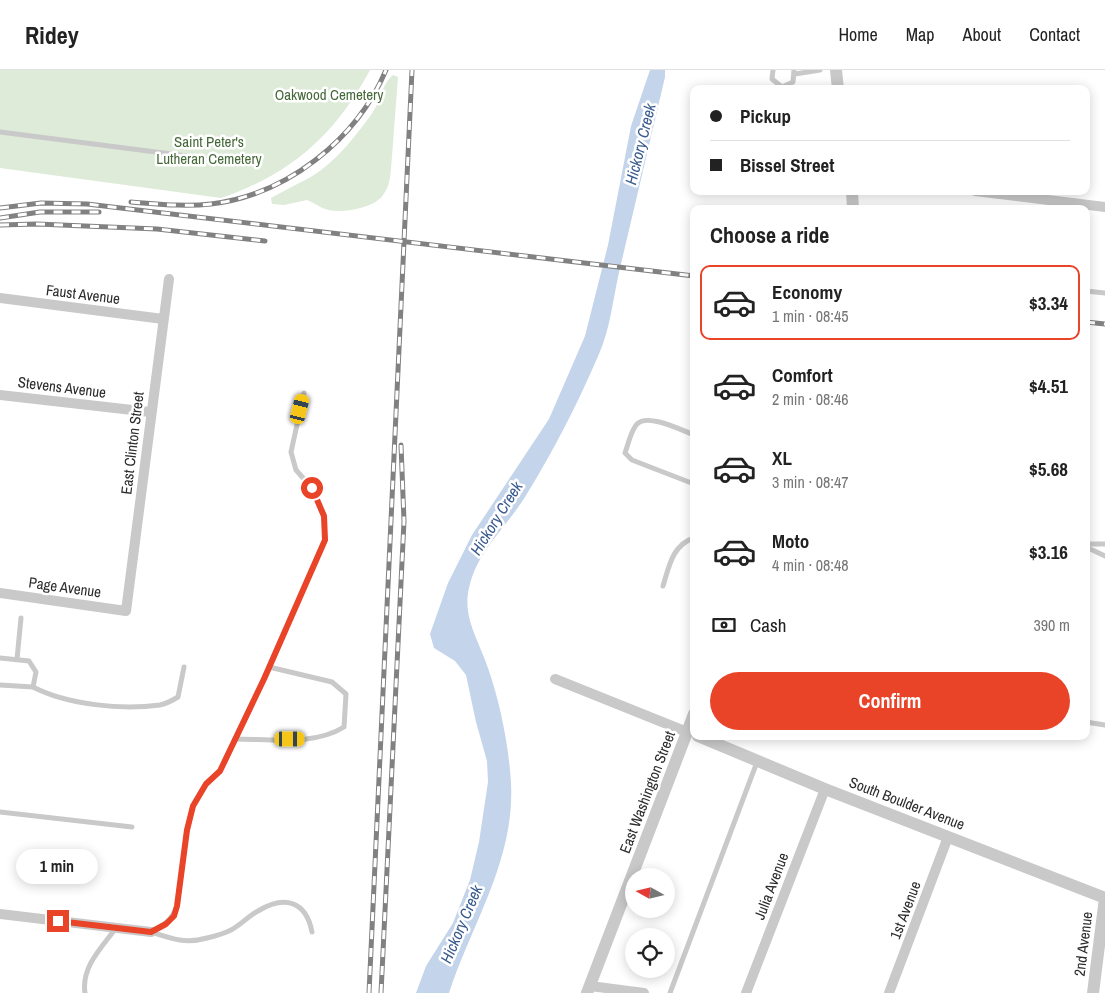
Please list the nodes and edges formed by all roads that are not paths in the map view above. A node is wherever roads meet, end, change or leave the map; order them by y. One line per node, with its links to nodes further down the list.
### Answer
1 (773, 70): 5 (lane)
2 (820, 70): 4 (lane)
3 (836, 70): 7 (street)
4 (794, 72): 6 (lane)
5 (780, 85)
6 (786, 85)
7 (838, 85)
8 (0, 132): 9 (lane)
9 (249, 164)
10 (1008, 195): 11 (street)
11 (1089, 205)
12 (1090, 205): 13 (street)
13 (1105, 207)
14 (169, 279): 18 (street, East Clinton Street)
15 (1090, 291): 16 (lane)
16 (1105, 293)
17 (0, 298): 18 (street, Faust Avenue)
18 (163, 319): 21 (street, East Clinton Street)
19 (304, 393): 36 (lane)
20 (0, 395): 21 (street, Stevens Avenue)
21 (150, 412): 31 (street, East Clinton Street)
22 (690, 433): 23 (lane)
23 (690, 482)
24 (690, 540): 29 (lane)
25 (1105, 544): 26 (lane)
26 (1090, 546)
27 (1090, 548): 28 (lane)
28 (1105, 556)
29 (663, 586)
30 (0, 593): 31 (street, Page Avenue)
31 (126, 610)
32 (21, 618): 34 (lane)
33 (0, 658): 34 (lane)
34 (17, 659): 39 (lane)
35 (184, 667): 39 (lane)
36 (269, 667): 43 (lane); 43 (lane)
37 (555, 679): 42 (street)
38 (0, 685): 39 (lane)
39 (33, 687)
40 (1090, 723): 41 (lane)
41 (1105, 725)
42 (690, 733)
43 (236, 739): 54 (lane)
44 (691, 740): 56 (street, East Washington Street)
45 (707, 740): 46 (street, South Boulder Avenue)
46 (758, 761): 47 (street, South Boulder Avenue); 59 (lane)
47 (825, 789): 50 (street, South Boulder Avenue); 60 (street, Julia Avenue)
48 (0, 812): 49 (lane)
49 (132, 827)
50 (948, 837): 51 (street, South Boulder Avenue); 61 (street, 1st Avenue)
51 (1105, 898): 62 (street, 2nd Avenue)
52 (0, 914): 53 (street)
53 (116, 928): 54 (street); 57 (lane)
54 (151, 932): 55 (lane)
55 (312, 932)
56 (589, 989): 58 (street)
57 (85, 993)
58 (644, 993)
59 (670, 993)
60 (746, 993)
61 (889, 993)
62 (1093, 993)

